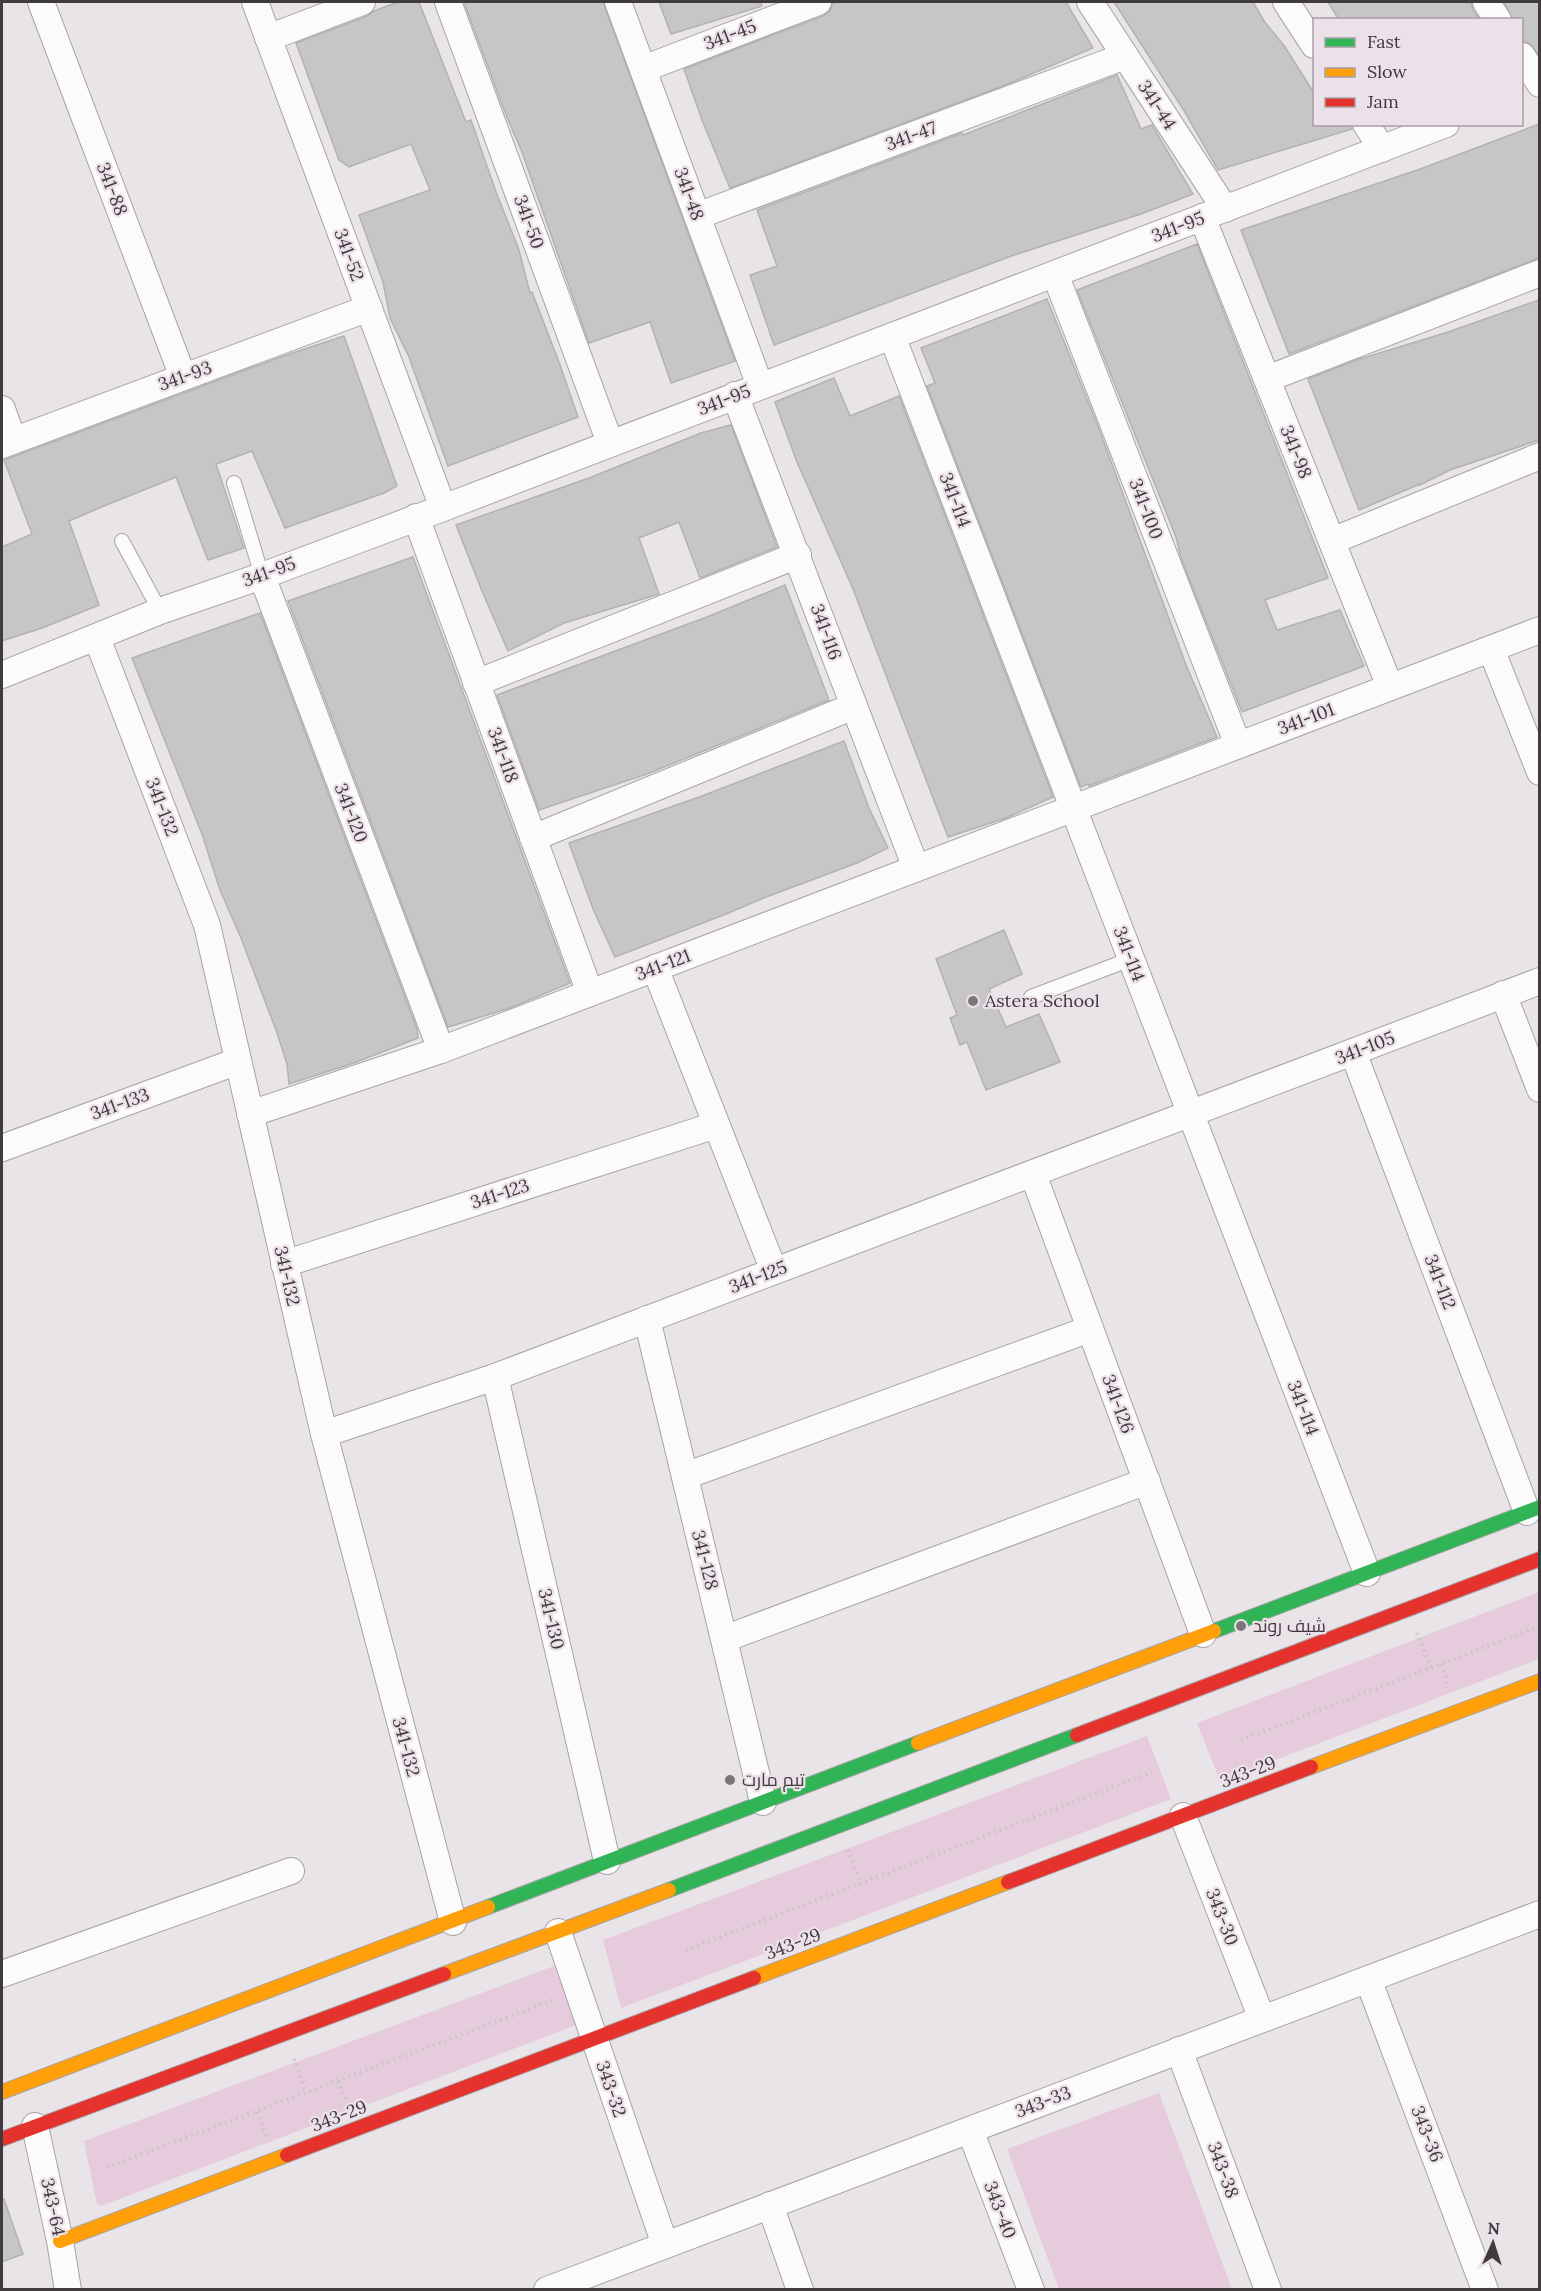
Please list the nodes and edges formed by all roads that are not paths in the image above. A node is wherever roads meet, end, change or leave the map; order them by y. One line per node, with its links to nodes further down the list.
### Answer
1 (41, 2): 28 (street, 341-88)
2 (255, 2): 11 (street, 341-52)
3 (362, 2): 11 (street)
4 (448, 2): 34 (street, 341-50)
5 (618, 2): 15 (street, 341-48)
6 (818, 2): 15 (street, 341-45)
7 (1090, 2): 13 (street, 341-44)
8 (1286, 2): 12 (street)
9 (1486, 2): 10 (street)
10 (1497, 18)
11 (268, 38): 26 (street, 341-52)
12 (1313, 43)
13 (1125, 56): 22 (street, 341-44); 23 (street, 341-47)
14 (1523, 59): 16 (street)
15 (643, 69): 23 (street, 341-48)
16 (1539, 84)
17 (1539, 89): 18 (street)
18 (1523, 95)
19 (1367, 126): 21 (street)
20 (1441, 126): 21 (street, 341-95)
21 (1382, 149): 22 (street, 341-95)
22 (1214, 213): 25 (street, 341-95); 29 (street, 341-98)
23 (697, 216): 30 (street, 341-48)
24 (1539, 273): 29 (street)
25 (1055, 274): 27 (street, 341-95); 51 (street, 341-100)
26 (369, 308): 28 (street, 341-93); 37 (street, 341-52)
27 (892, 336): 30 (street, 341-95); 53 (street, 341-114)
28 (183, 377): 33 (street, 341-93)
29 (1267, 379): 40 (street, 341-98)
30 (760, 386): 31 (street, 341-95)
31 (735, 395): 34 (street, 341-95); 41 (street, 341-116)
32 (2, 409): 33 (street)
33 (7, 442)
34 (610, 443): 37 (street, 341-95)
35 (1539, 456): 40 (street)
36 (234, 483): 42 (lane)
37 (443, 508): 38 (street, 341-95)
38 (416, 517): 42 (street, 341-95); 48 (street, 341-118)
39 (122, 541): 43 (lane)
40 (1332, 541): 49 (street, 341-98)
41 (798, 555): 48 (street); 50 (street, 341-116)
42 (262, 576): 43 (street, 341-95); 62 (street, 341-120)
43 (160, 611): 45 (street, 341-95)
44 (1539, 630): 46 (street, 341-101)
45 (97, 638): 47 (street, 341-95); 64 (street, 341-132)
46 (1491, 649): 49 (street, 341-101); 52 (street)
47 (2, 675)
48 (476, 683): 54 (street, 341-118)
49 (1390, 687): 51 (street, 341-101)
50 (854, 706): 54 (street); 55 (street, 341-116)
51 (1238, 745): 53 (street, 341-101)
52 (1539, 772)
53 (1073, 808): 55 (street, 341-121); 56 (street, 341-114)
54 (533, 838): 59 (street, 341-118)
55 (916, 868): 57 (street, 341-121)
56 (1131, 959): 61 (lane); 67 (street, 341-114)
57 (655, 968): 59 (street, 341-121); 68 (street)
58 (1539, 981): 60 (street, 341-105)
59 (590, 993): 62 (street, 341-121)
60 (1503, 994): 63 (street, 341-105); 65 (street)
61 (1031, 997)
62 (441, 1050): 66 (street, 341-121)
63 (1353, 1052): 67 (street, 341-105); 79 (street, 341-112)
64 (238, 1061): 66 (street, 341-132); 69 (street, 341-133)
65 (1539, 1089)
66 (250, 1114): 71 (street, 341-132)
67 (1191, 1114): 70 (street, 341-125); 81 (street, 341-114)
68 (716, 1125): 71 (street, 341-123); 72 (street)
69 (2, 1148)
70 (1033, 1174): 72 (street, 341-125); 74 (street, 341-126)
71 (284, 1264): 76 (street, 341-132)
72 (774, 1271): 73 (street, 341-125)
73 (647, 1319): 75 (street, 341-125); 77 (street, 341-128)
74 (1090, 1329): 77 (street); 78 (street, 341-126)
75 (495, 1377): 76 (street, 341-125); 87 (street, 341-130)
76 (324, 1434): 90 (street, 341-132)
77 (685, 1476): 83 (street, 341-128)
78 (1147, 1481): 82 (street, 341-126); 83 (street)
79 (1533, 1509): 81 (main road)
80 (1539, 1559): 91 (main road)
81 (1366, 1573): 82 (main road)
82 (1203, 1634): 85 (main road)
83 (724, 1639): 85 (street, 341-128)
84 (1539, 1681): 86 (main road, 343-29)
85 (763, 1802): 87 (main road)
86 (1183, 1816): 94 (street, 343-30); 95 (main road, 343-29)
87 (607, 1861): 90 (main road)
88 (291, 1871): 92 (street)
89 (1539, 1914): 93 (street, 343-33)
90 (453, 1922): 97 (main road)
91 (558, 1932): 95 (street, 343-32); 98 (main road)
92 (2, 1974)
93 (1368, 1979): 94 (street, 343-33); 110 (street, 343-36)
94 (1262, 2019): 96 (street, 343-33)
95 (594, 2038): 102 (main road, 343-29); 103 (street, 343-32)
96 (1179, 2050): 99 (street, 343-33); 109 (street, 343-38)
97 (2, 2092)
98 (35, 2126): 100 (main road); 102 (street, 343-64)
99 (969, 2130): 101 (street, 343-33); 108 (street, 343-40)
100 (2, 2139)
101 (770, 2205): 103 (street, 343-33); 107 (street)
102 (60, 2241): 105 (street, 343-64)
103 (665, 2245): 104 (street, 343-33)
104 (577, 2284): 106 (street, 343-33)
105 (68, 2289)
106 (547, 2289)
107 (800, 2289)
108 (1031, 2289)
109 (1268, 2289)
110 (1485, 2289)

